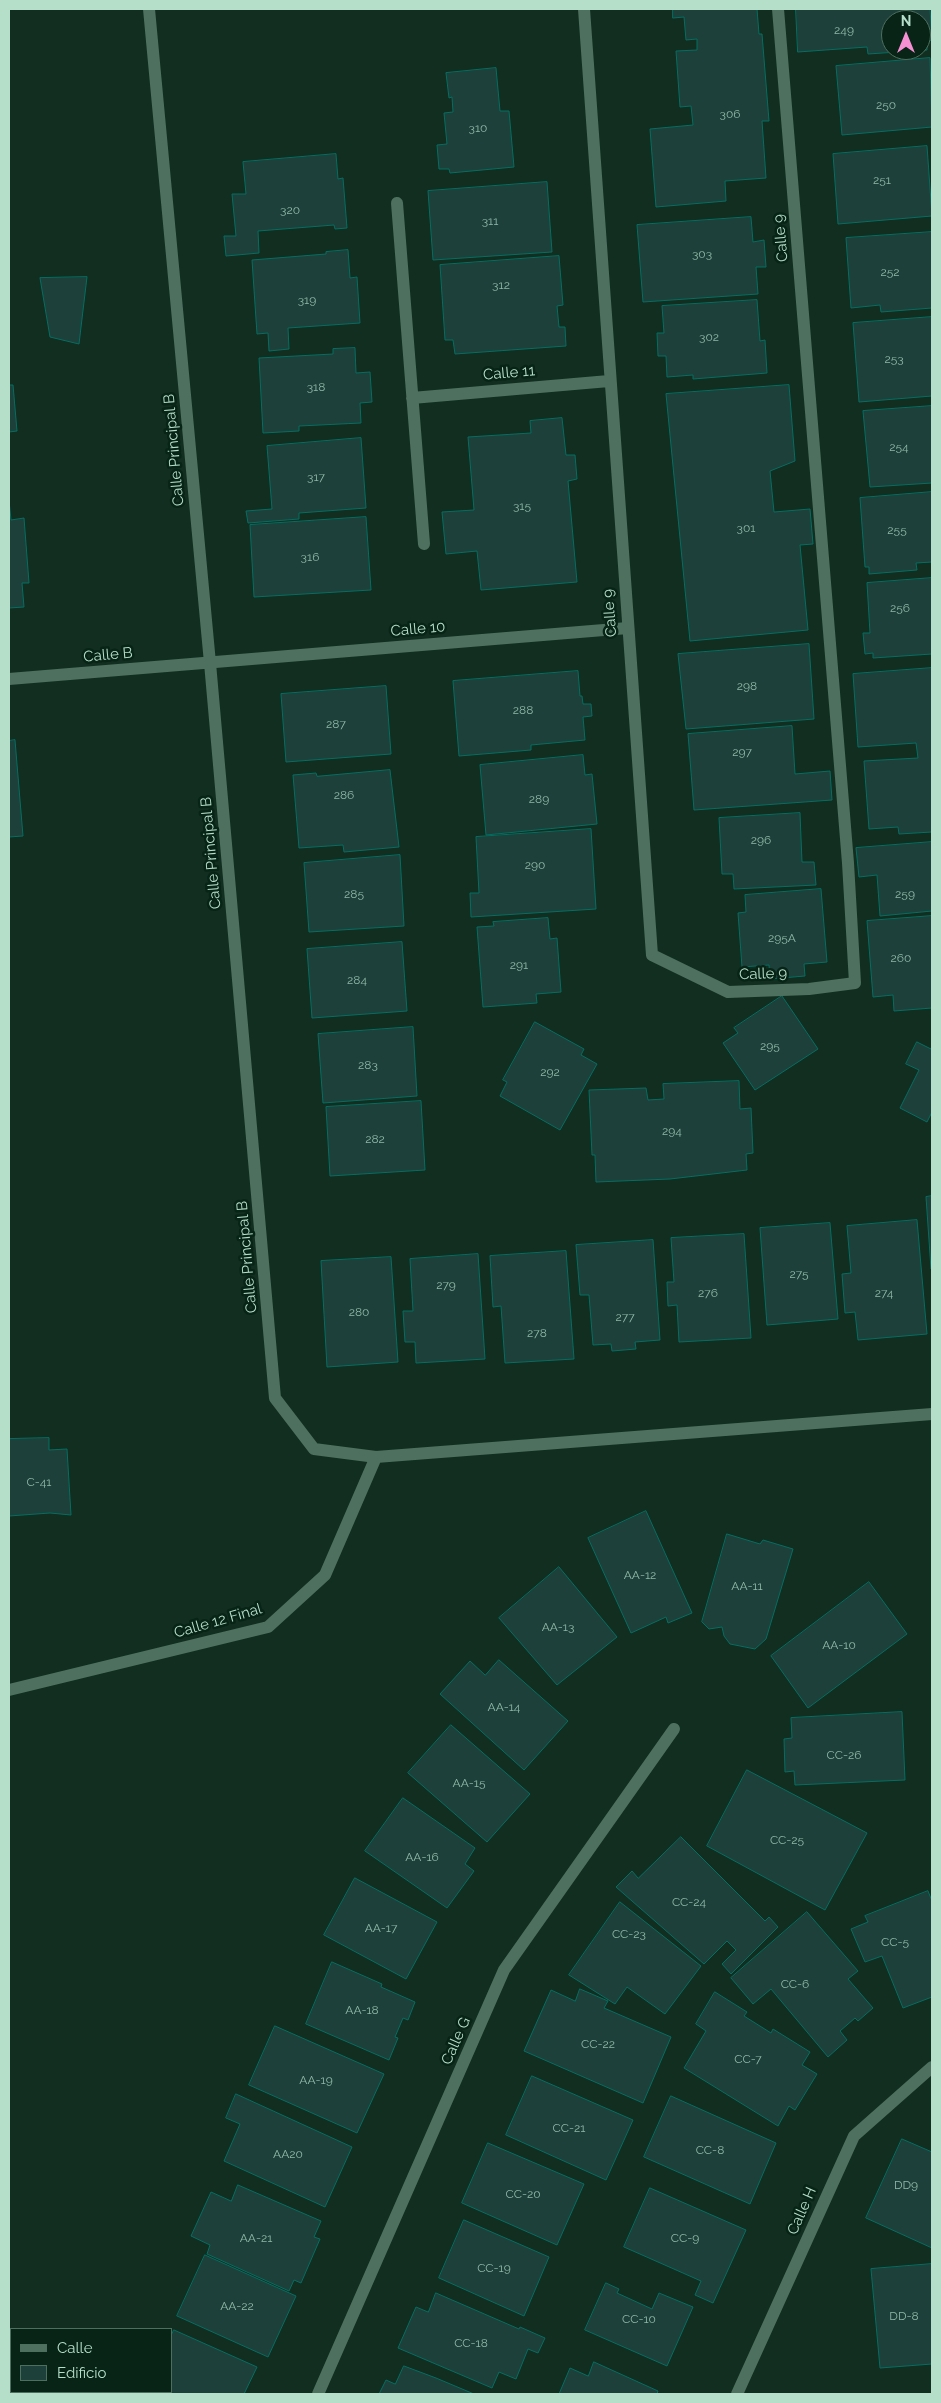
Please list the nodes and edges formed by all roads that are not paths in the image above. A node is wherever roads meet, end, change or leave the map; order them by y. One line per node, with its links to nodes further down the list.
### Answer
1 (149, 9): 9 (street, Calle Principal B)
2 (584, 9): 5 (street, Calle 9)
3 (778, 9): 8 (street, Calle 9)
4 (397, 203): 6 (street)
5 (610, 381): 6 (street, Calle 11); 8 (street, Calle 9)
6 (412, 398): 7 (street)
7 (424, 544)
8 (628, 628): 9 (street, Calle 10)
9 (210, 663): 10 (street, Calle B); 12 (street, Calle Principal B)
10 (9, 679)
11 (932, 1414): 12 (street, Calle Principal B)
12 (376, 1457): 13 (street, Calle 12 Final)
13 (9, 1690)
14 (674, 1729): 16 (street, Calle G)
15 (932, 2067): 17 (street, Calle H)
16 (318, 2394)
17 (737, 2394)

